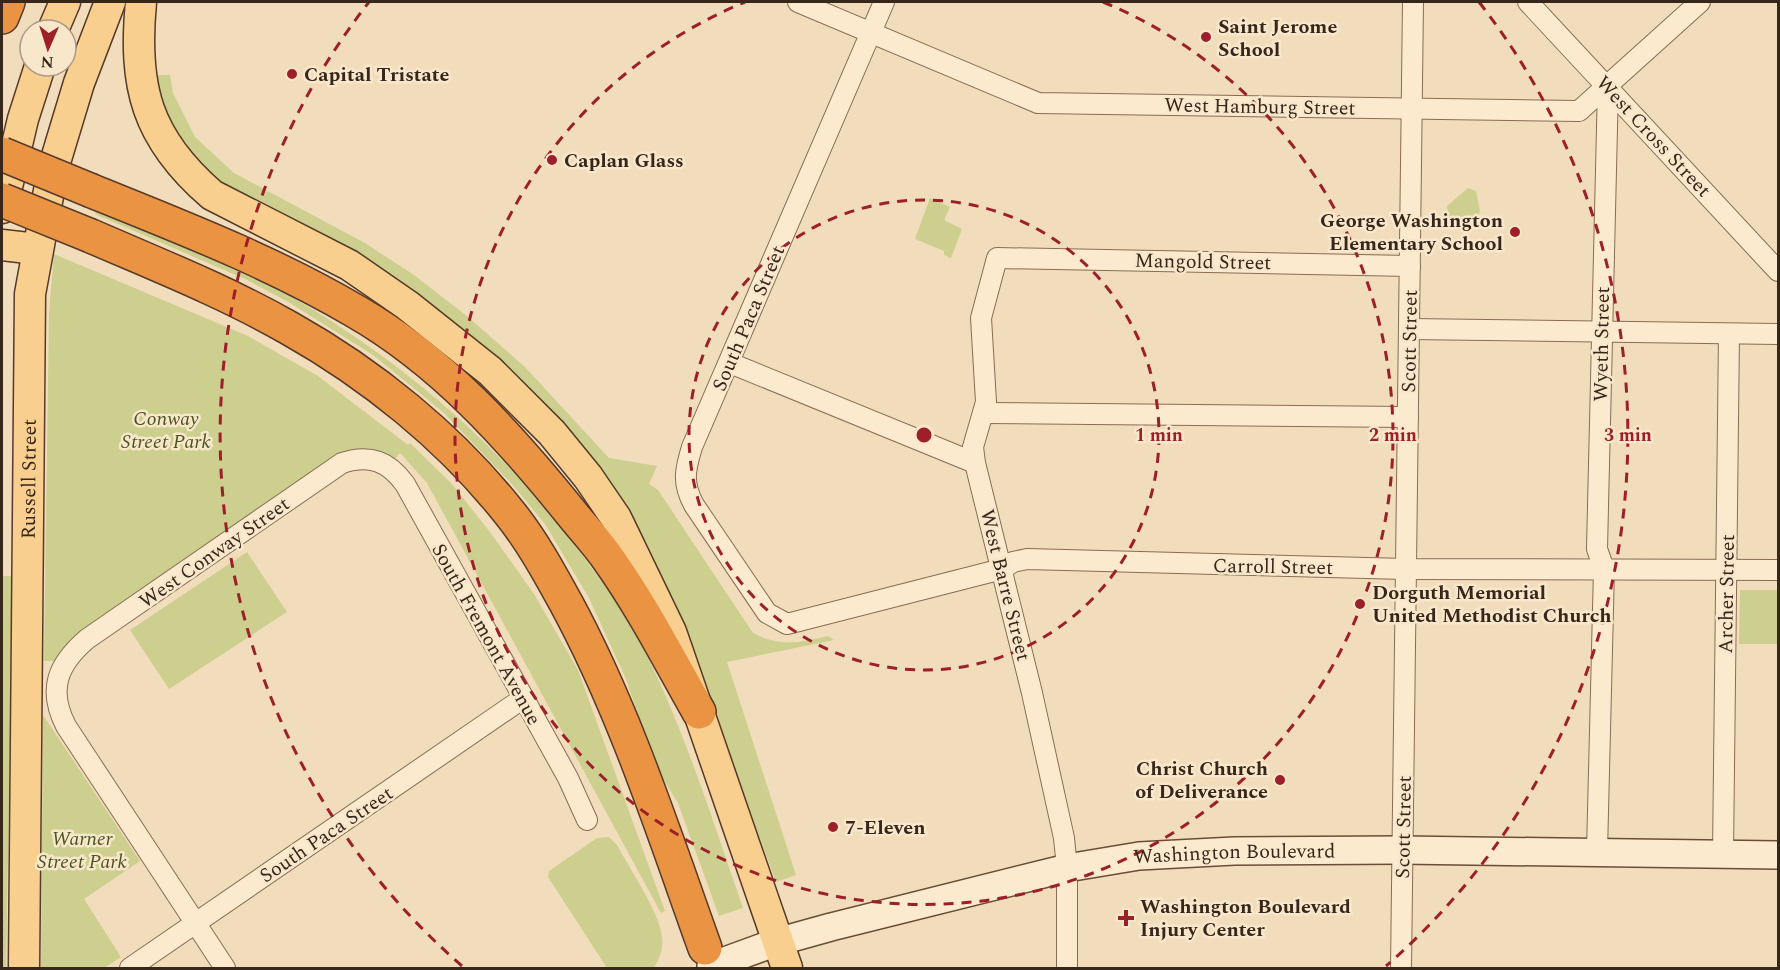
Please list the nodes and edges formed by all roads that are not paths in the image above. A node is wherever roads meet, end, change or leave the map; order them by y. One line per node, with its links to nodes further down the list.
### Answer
1 (8, 2): 10 (highway)
2 (65, 2): 11 (main road)
3 (110, 2): 20 (main road, Russell Street)
4 (141, 2): 39 (main road)
5 (798, 2): 12 (street, West Hamburg Street)
6 (884, 2): 12 (street, South Paca Street)
7 (1413, 2): 15 (street, Scott Street)
8 (1528, 2): 14 (street, West Cross Street)
9 (1700, 2): 14 (street, West Hamburg Street)
10 (2, 17)
11 (58, 18)
12 (871, 32): 15 (street, West Hamburg Street); 27 (street, South Paca Street)
13 (36, 78): 18 (main road)
14 (1608, 86): 15 (street, West Hamburg Street); 22 (street, West Cross Street); 24 (street, Wyeth Street)
15 (1412, 109): 21 (street, Scott Street)
16 (2, 154): 39 (highway, bridge)
17 (2, 200): 48 (highway, bridge)
18 (2, 207)
19 (2, 245): 20 (main road)
20 (37, 249): 49 (main road, Russell Street)
21 (1410, 266): 23 (street, Scott Street); 28 (street, Mangold Street)
22 (1779, 271)
23 (1409, 329): 24 (street); 29 (street, Scott Street)
24 (1601, 332): 25 (street); 34 (street, Wyeth Street)
25 (1729, 334): 26 (street); 35 (street, Archer Street)
26 (1779, 334)
27 (730, 363): 31 (street); 37 (street, South Paca Street)
28 (985, 413): 29 (street); 31 (street, West Barre Street)
29 (1408, 417): 33 (street, Scott Street)
30 (374, 461): 38 (street, South Fremont Avenue); 46 (street, West Conway Street)
31 (975, 463): 32 (street, West Barre Street)
32 (1002, 569): 33 (street, Carroll Street); 37 (street, Carroll Street); 45 (street, West Barre Street)
33 (1406, 569): 34 (street, Carroll Street); 41 (street, Scott Street)
34 (1604, 569): 35 (street, Carroll Street); 42 (street, Wyeth Street)
35 (1726, 570): 36 (street, Carroll Street); 43 (street, Archer Street)
36 (1779, 570)
37 (777, 620)
38 (522, 699): 40 (street, South Fremont Avenue); 46 (street, South Paca Street)
39 (699, 712): 47 (main road)
40 (587, 819)
41 (1402, 850): 42 (main road, Washington Boulevard); 45 (main road, Washington Boulevard); 53 (street, Scott Street)
42 (1597, 852): 43 (main road, Washington Boulevard)
43 (1723, 854): 44 (main road, Washington Boulevard)
44 (1779, 855)
45 (1067, 868): 47 (main road, Washington Boulevard); 52 (street, West Barre Street)
46 (196, 924): 50 (street, South Paca Street); 51 (street)
47 (782, 955): 48 (main road, Washington Boulevard)
48 (709, 963)
49 (24, 969)
50 (130, 969)
51 (225, 969)
52 (1067, 969)
53 (1401, 969)

